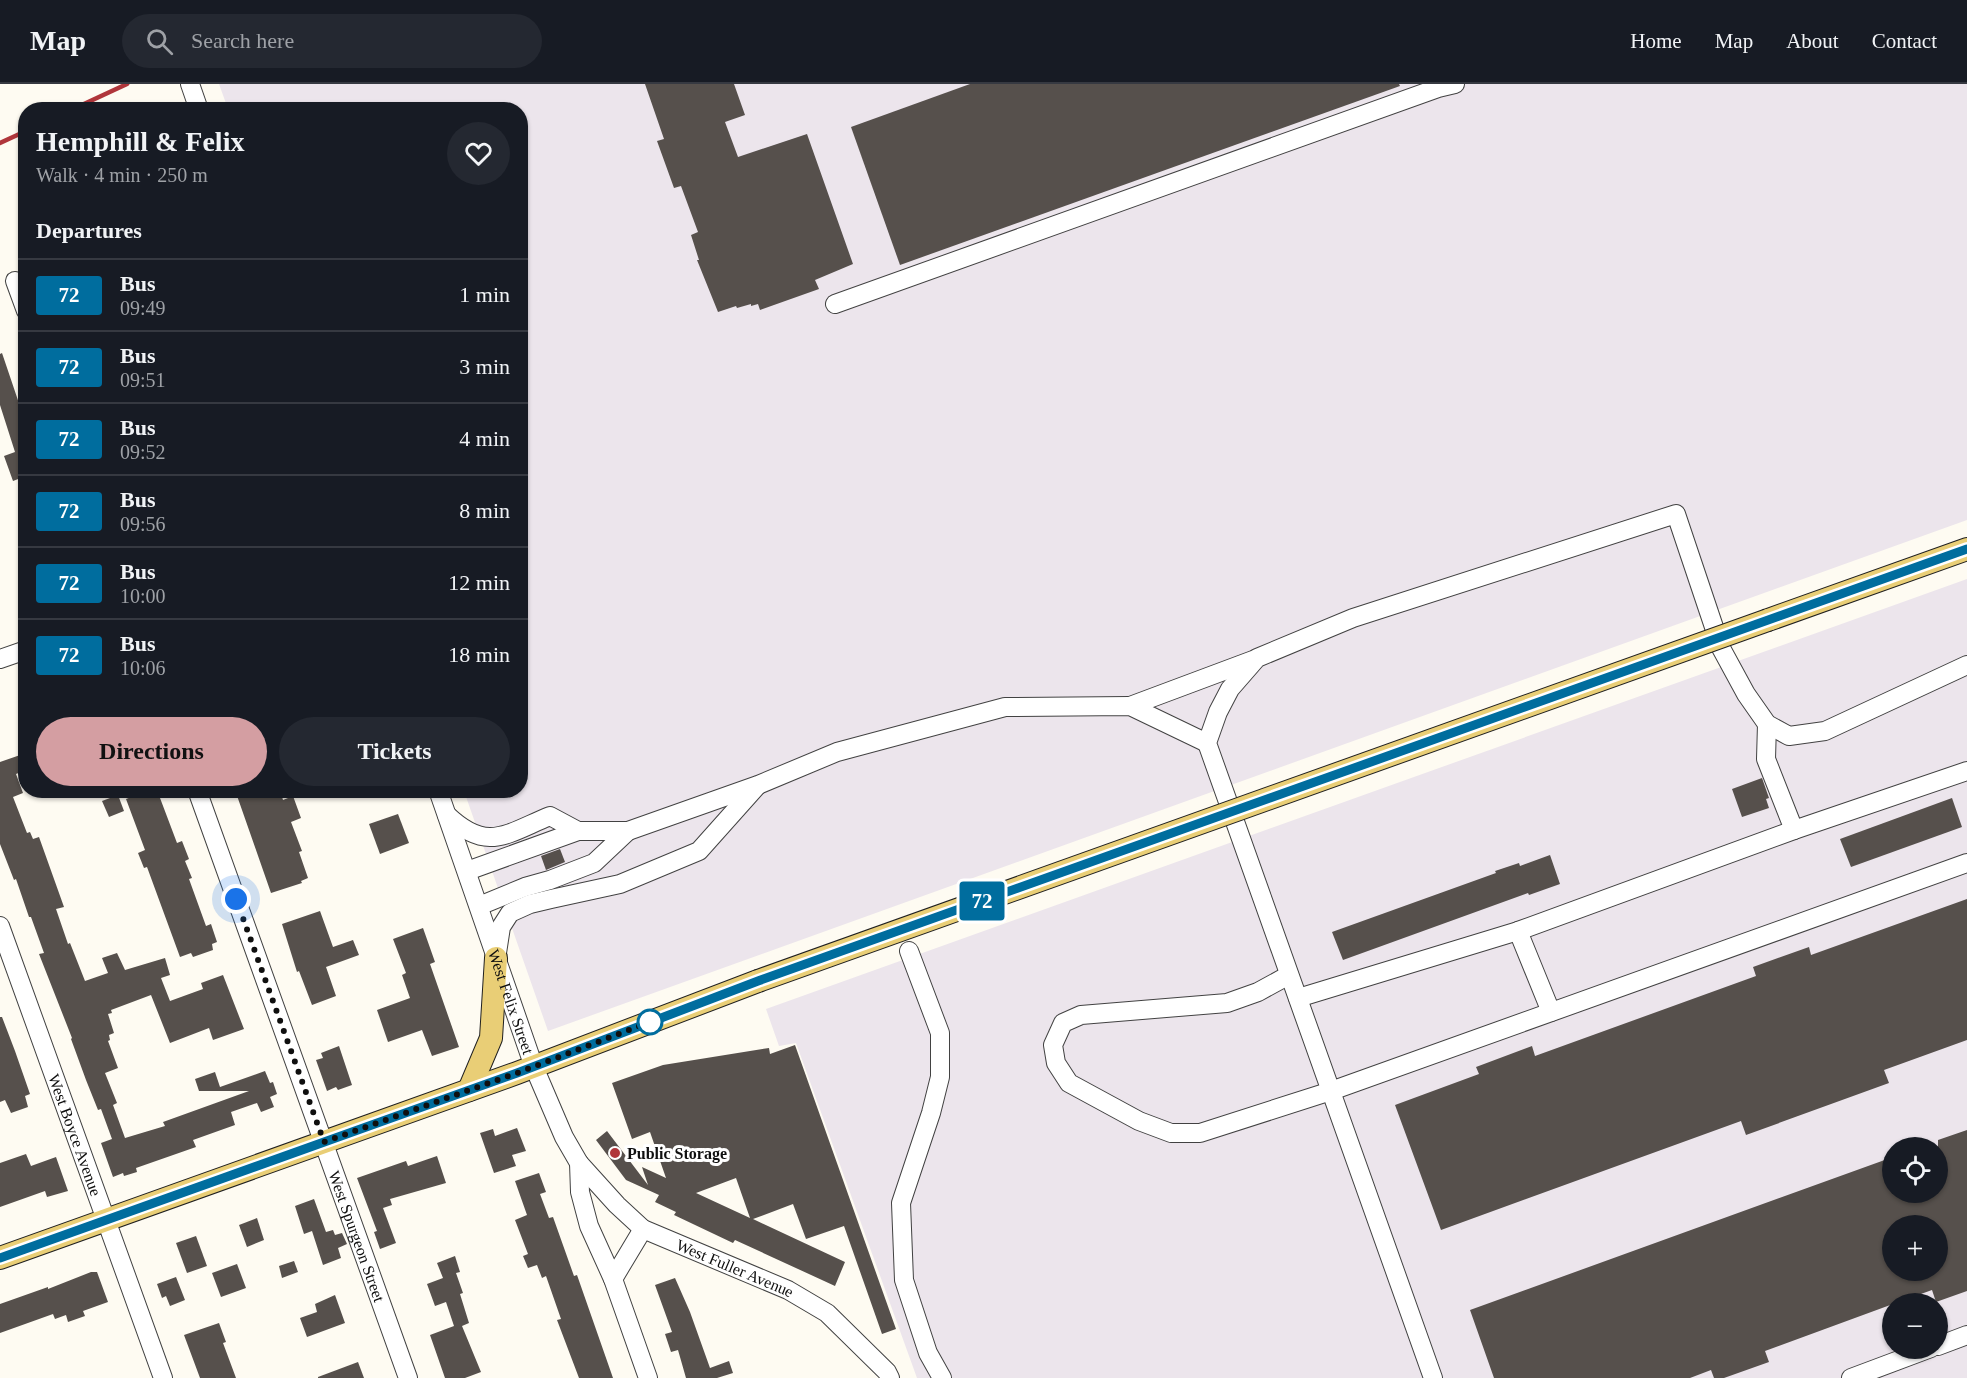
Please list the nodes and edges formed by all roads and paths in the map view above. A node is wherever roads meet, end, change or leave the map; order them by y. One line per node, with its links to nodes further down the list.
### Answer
1 (190, 84): 3 (street)
2 (1455, 84): 6 (street)
3 (196, 102)
4 (15, 281): 5 (street)
5 (18, 289)
6 (835, 304)
7 (1967, 549): 33 (main road, bridge)
8 (18, 653): 10 (street)
9 (1257, 658): 12 (street); 13 (street); 14 (street)
10 (0, 659)
11 (1967, 665): 13 (street)
12 (1130, 706): 14 (street); 16 (street)
13 (1767, 724): 20 (street)
14 (1207, 743): 30 (street)
15 (1967, 771): 20 (street)
16 (758, 785): 22 (street); 29 (street)
17 (200, 798): 36 (street, West Spurgeon Street)
18 (441, 798): 19 (street, West Felix Street)
19 (447, 815): 21 (street); 24 (street, West Felix Street)
20 (1794, 830): 27 (street)
21 (578, 831): 22 (street); 24 (street)
22 (628, 831): 25 (street)
23 (1967, 863): 32 (street)
24 (467, 871): 25 (street, West Felix Street)
25 (479, 906): 29 (street, West Felix Street)
26 (0, 926): 38 (street, West Boyce Avenue)
27 (1518, 931): 31 (street); 32 (street)
28 (909, 951): 49 (street)
29 (496, 958): 33 (street, West Felix Street); 34 (main road)
30 (1289, 975): 31 (street); 35 (street)
31 (1298, 998): 35 (street)
32 (1551, 1012): 35 (street)
33 (534, 1067): 34 (main road); 37 (street, West Felix Street)
34 (469, 1090): 36 (main road)
35 (1331, 1091): 50 (street)
36 (324, 1142): 38 (main road); 46 (street, West Spurgeon Street)
37 (579, 1163): 39 (street, West Fuller Avenue); 41 (street, West Felix Street)
38 (106, 1220): 40 (main road); 45 (street, West Boyce Avenue)
39 (643, 1229): 41 (street); 48 (street, West Fuller Avenue)
40 (0, 1258)
41 (614, 1279): 47 (street, West Felix Street)
42 (1967, 1335): 43 (street)
43 (1948, 1342)
44 (1902, 1359): 51 (street)
45 (163, 1378)
46 (408, 1378)
47 (648, 1378)
48 (890, 1378)
49 (942, 1378)
50 (1433, 1378)
51 (1851, 1378)

